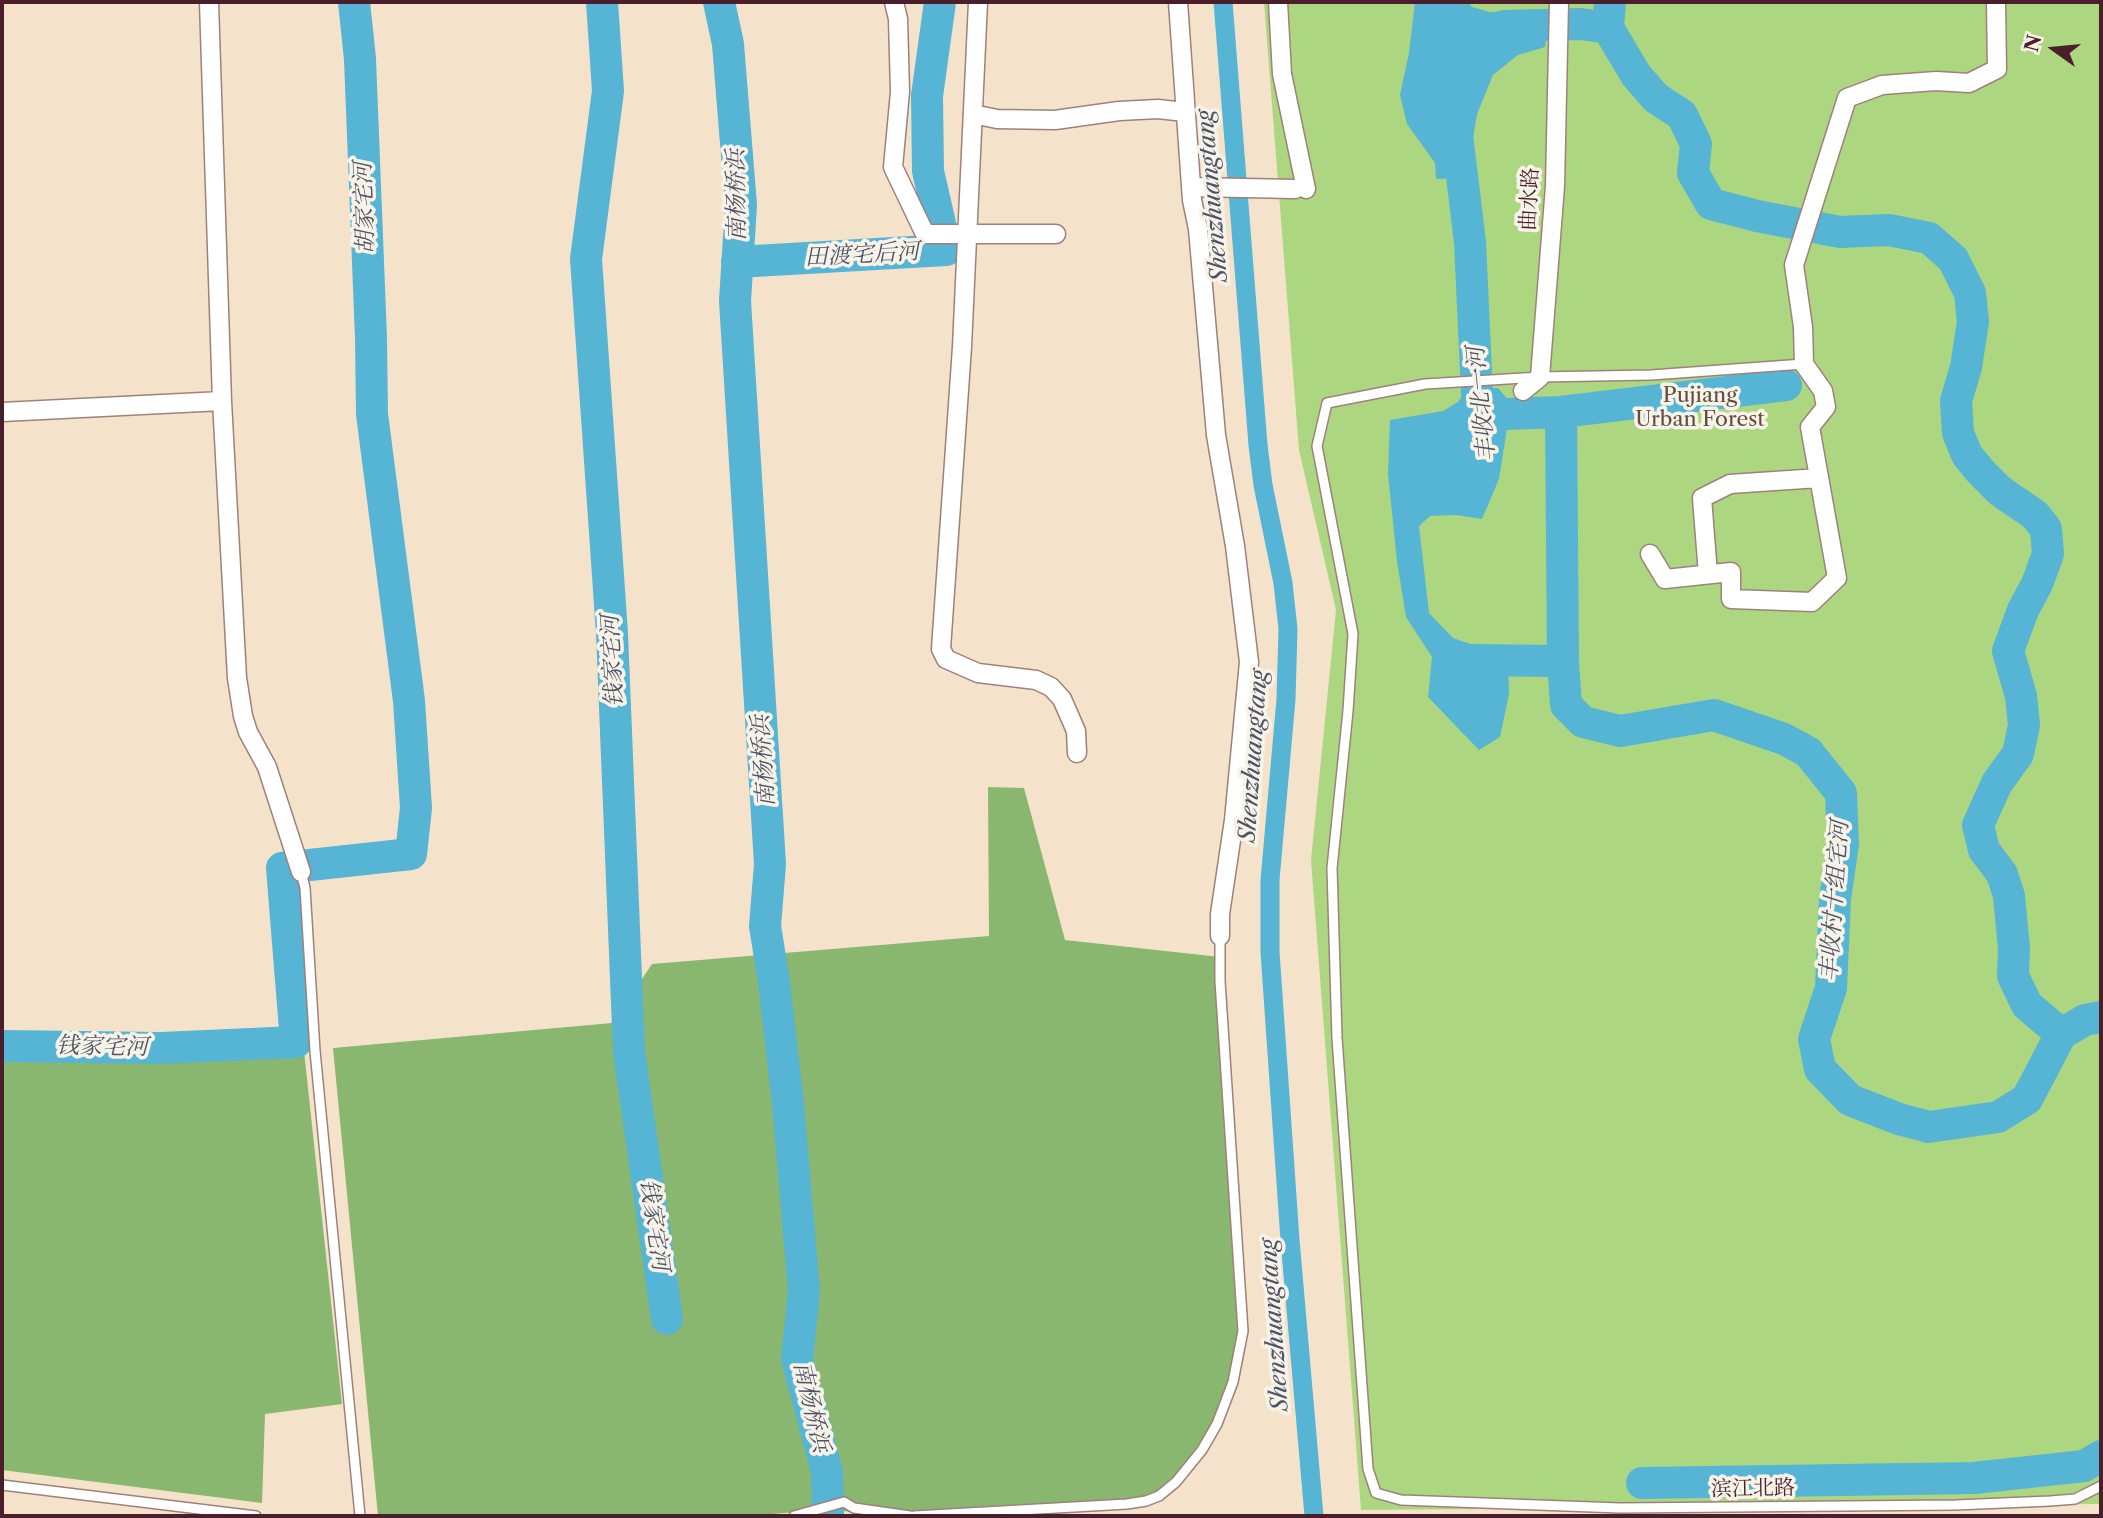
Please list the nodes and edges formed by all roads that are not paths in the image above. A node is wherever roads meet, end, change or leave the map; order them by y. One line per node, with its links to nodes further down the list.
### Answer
1 (209, 2): 16 (street)
2 (894, 2): 11 (street)
3 (978, 2): 9 (street)
4 (1178, 2): 8 (street)
5 (1278, 2): 10 (street)
6 (1559, 2): 14 (street, 曲水路)
7 (1996, 2): 13 (street)
8 (1185, 112): 9 (street); 10 (street)
9 (973, 114): 11 (street)
10 (1196, 187): 23 (street)
11 (963, 234): 12 (street); 21 (street)
12 (1056, 234)
13 (1804, 364): 14 (lane); 18 (street)
14 (1540, 377): 15 (street); 25 (lane, 滨江北路)
15 (1523, 391)
16 (222, 401): 17 (street); 22 (street)
17 (3, 412)
18 (1819, 478): 20 (street); 20 (street)
19 (1650, 554): 20 (street)
20 (1708, 575)
21 (1077, 754)
22 (299, 865): 27 (lane)
23 (1220, 936): 29 (lane)
24 (2, 1485): 26 (lane)
25 (2101, 1486)
26 (256, 1516)
27 (360, 1516)
28 (794, 1516): 29 (lane)
29 (912, 1516)

